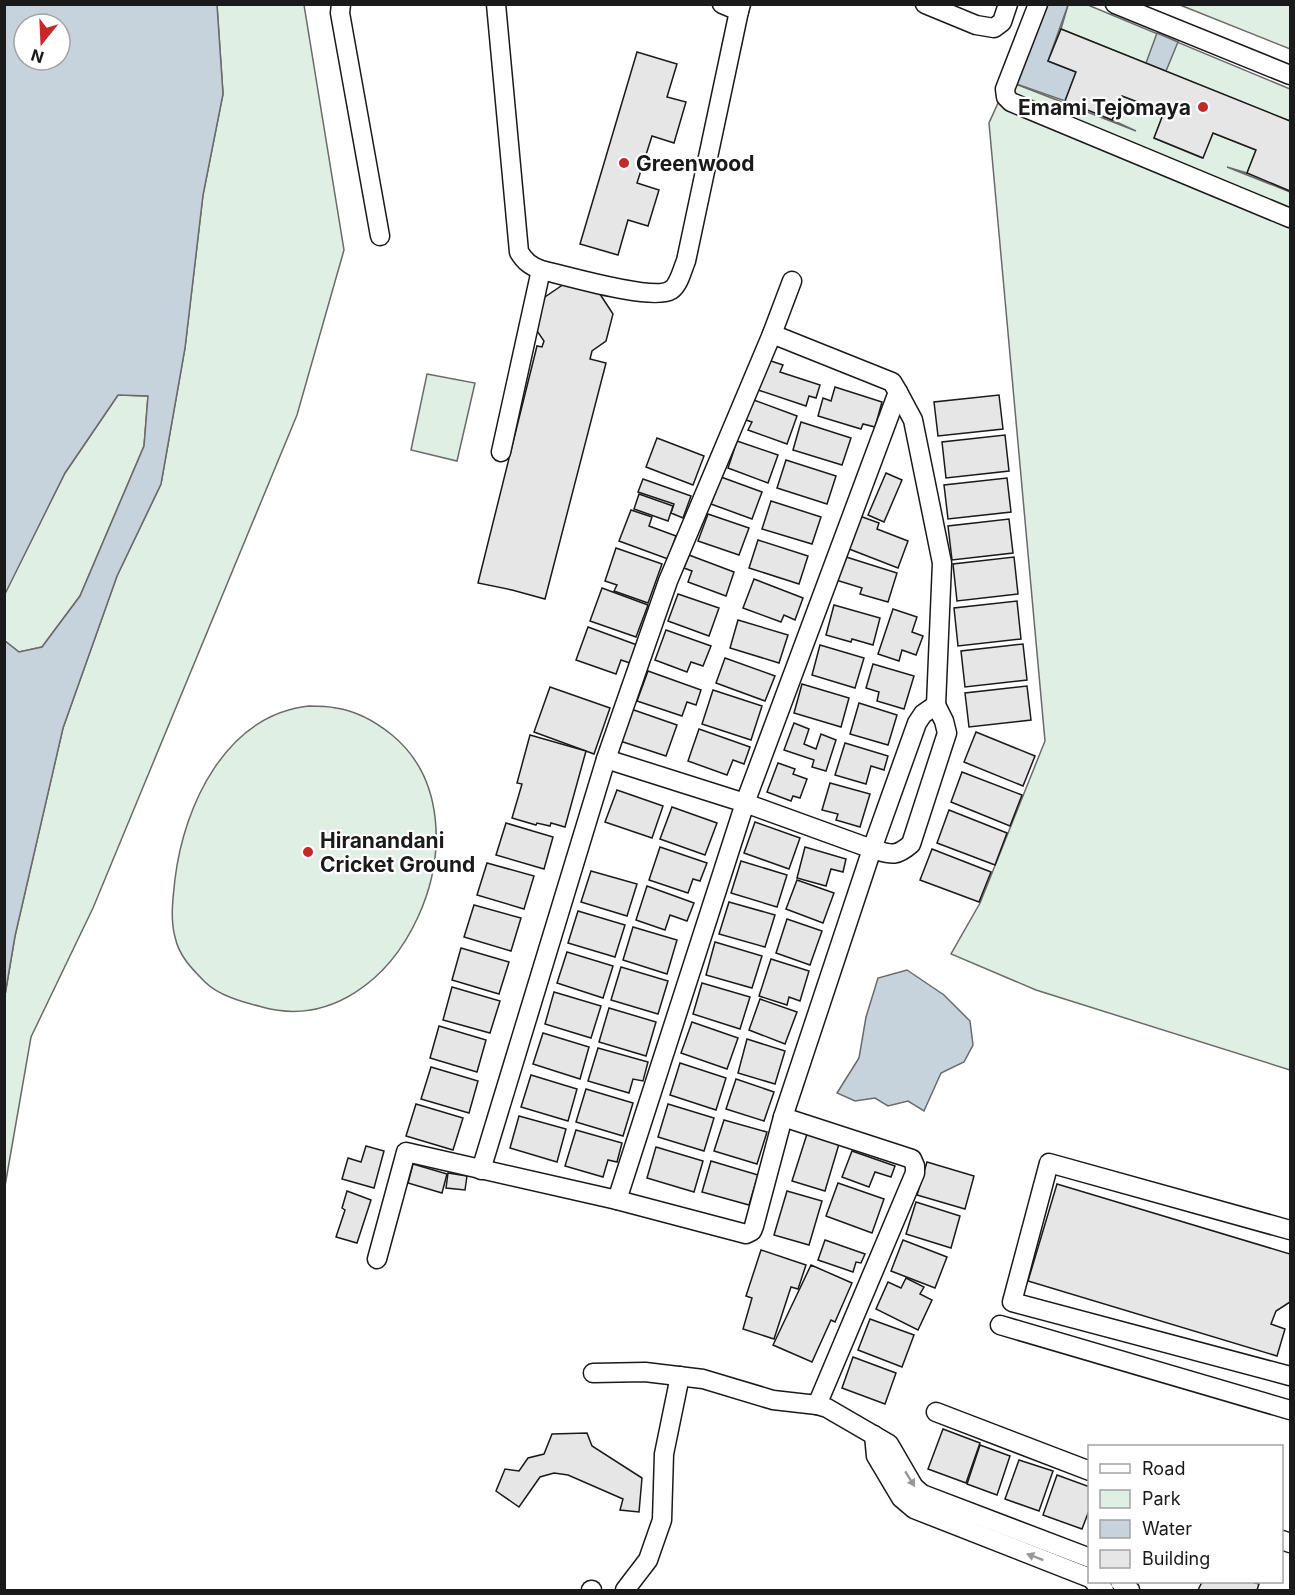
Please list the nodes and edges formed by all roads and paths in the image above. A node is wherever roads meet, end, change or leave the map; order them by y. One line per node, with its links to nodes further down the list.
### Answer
1 (496, 4): 11 (street)
2 (926, 4): 3 (street)
3 (1008, 4)
4 (1038, 4): 9 (street)
5 (1115, 4): 8 (street)
6 (335, 5): 10 (street)
7 (734, 7): 11 (street)
8 (1290, 75)
9 (1290, 218)
10 (380, 236)
11 (542, 270): 15 (street)
12 (792, 281): 13 (street)
13 (772, 334): 14 (street); 17 (street)
14 (898, 392): 16 (street); 18 (street)
15 (501, 452)
16 (936, 705): 19 (street); 19 (street)
17 (606, 759): 18 (street); 21 (street)
18 (745, 803): 19 (street); 22 (street)
19 (872, 849): 20 (street)
20 (783, 1117): 22 (street); 29 (street)
21 (481, 1170): 22 (street); 24 (street)
22 (617, 1200)
23 (1290, 1230): 28 (street)
24 (377, 1259)
25 (1000, 1324): 30 (street)
26 (593, 1373): 27 (street)
27 (680, 1376): 29 (street); 34 (street)
28 (1290, 1376)
29 (817, 1405): 33 (street)
30 (1290, 1410)
31 (936, 1412): 32 (street)
32 (1088, 1472)
33 (1085, 1566)
34 (625, 1590)

